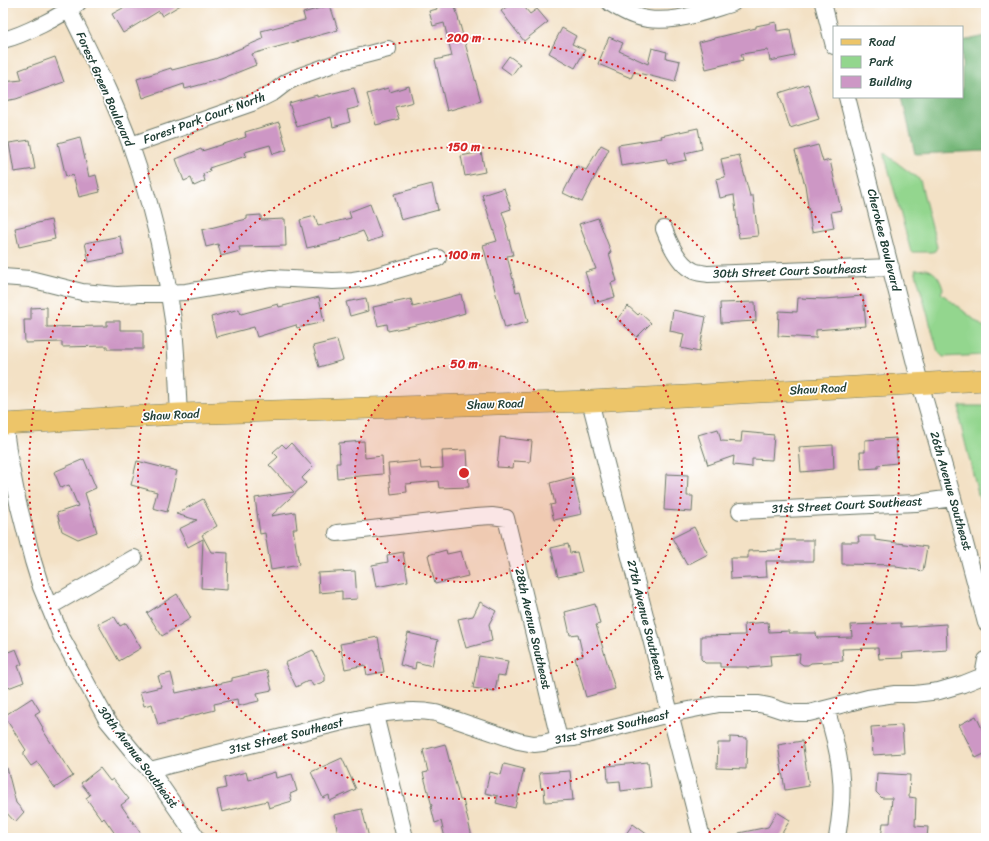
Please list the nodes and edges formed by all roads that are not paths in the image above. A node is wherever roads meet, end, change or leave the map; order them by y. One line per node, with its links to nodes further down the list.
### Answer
1 (610, 3): 2 (street)
2 (734, 3)
3 (823, 3): 6 (street)
4 (70, 5): 5 (street); 9 (street, Forest Green Boulevard)
5 (3, 40)
6 (833, 42)
7 (388, 49): 9 (street, Forest Park Court North)
8 (847, 98): 12 (street, Cherokee Boulevard)
9 (131, 145): 14 (street, Forest Green Boulevard)
10 (664, 229): 12 (street, 30th Street Court Southeast)
11 (438, 258): 14 (street)
12 (891, 267): 16 (street, Cherokee Boulevard)
13 (3, 277): 14 (street)
14 (169, 292): 18 (street, Forest Green Boulevard)
15 (986, 380): 16 (main road, Shaw Road)
16 (920, 383): 17 (main road, Shaw Road); 20 (street, 26th Avenue Southeast)
17 (590, 401): 18 (main road, Shaw Road); 28 (street, 27th Avenue Southeast)
18 (179, 414): 19 (main road, Shaw Road)
19 (4, 424): 24 (street, 30th Avenue Southeast)
20 (953, 498): 21 (street, 31st Street Court Southeast); 25 (street, 26th Avenue Southeast)
21 (740, 511)
22 (337, 533): 30 (street, 28th Avenue Southeast)
23 (134, 558): 24 (street)
24 (49, 607): 31 (street, 30th Avenue Southeast)
25 (986, 623)
26 (985, 672): 27 (street, 31st Street Southeast)
27 (826, 709): 28 (street, 31st Street Southeast); 35 (street)
28 (669, 714): 30 (street, 31st Street Southeast); 34 (street, 27th Avenue Southeast)
29 (375, 715): 30 (street, 31st Street Southeast); 31 (street, 31st Street Southeast); 33 (street)
30 (559, 740)
31 (150, 770): 32 (street, 30th Avenue Southeast)
32 (197, 838)
33 (405, 838)
34 (702, 838)
35 (837, 838)

